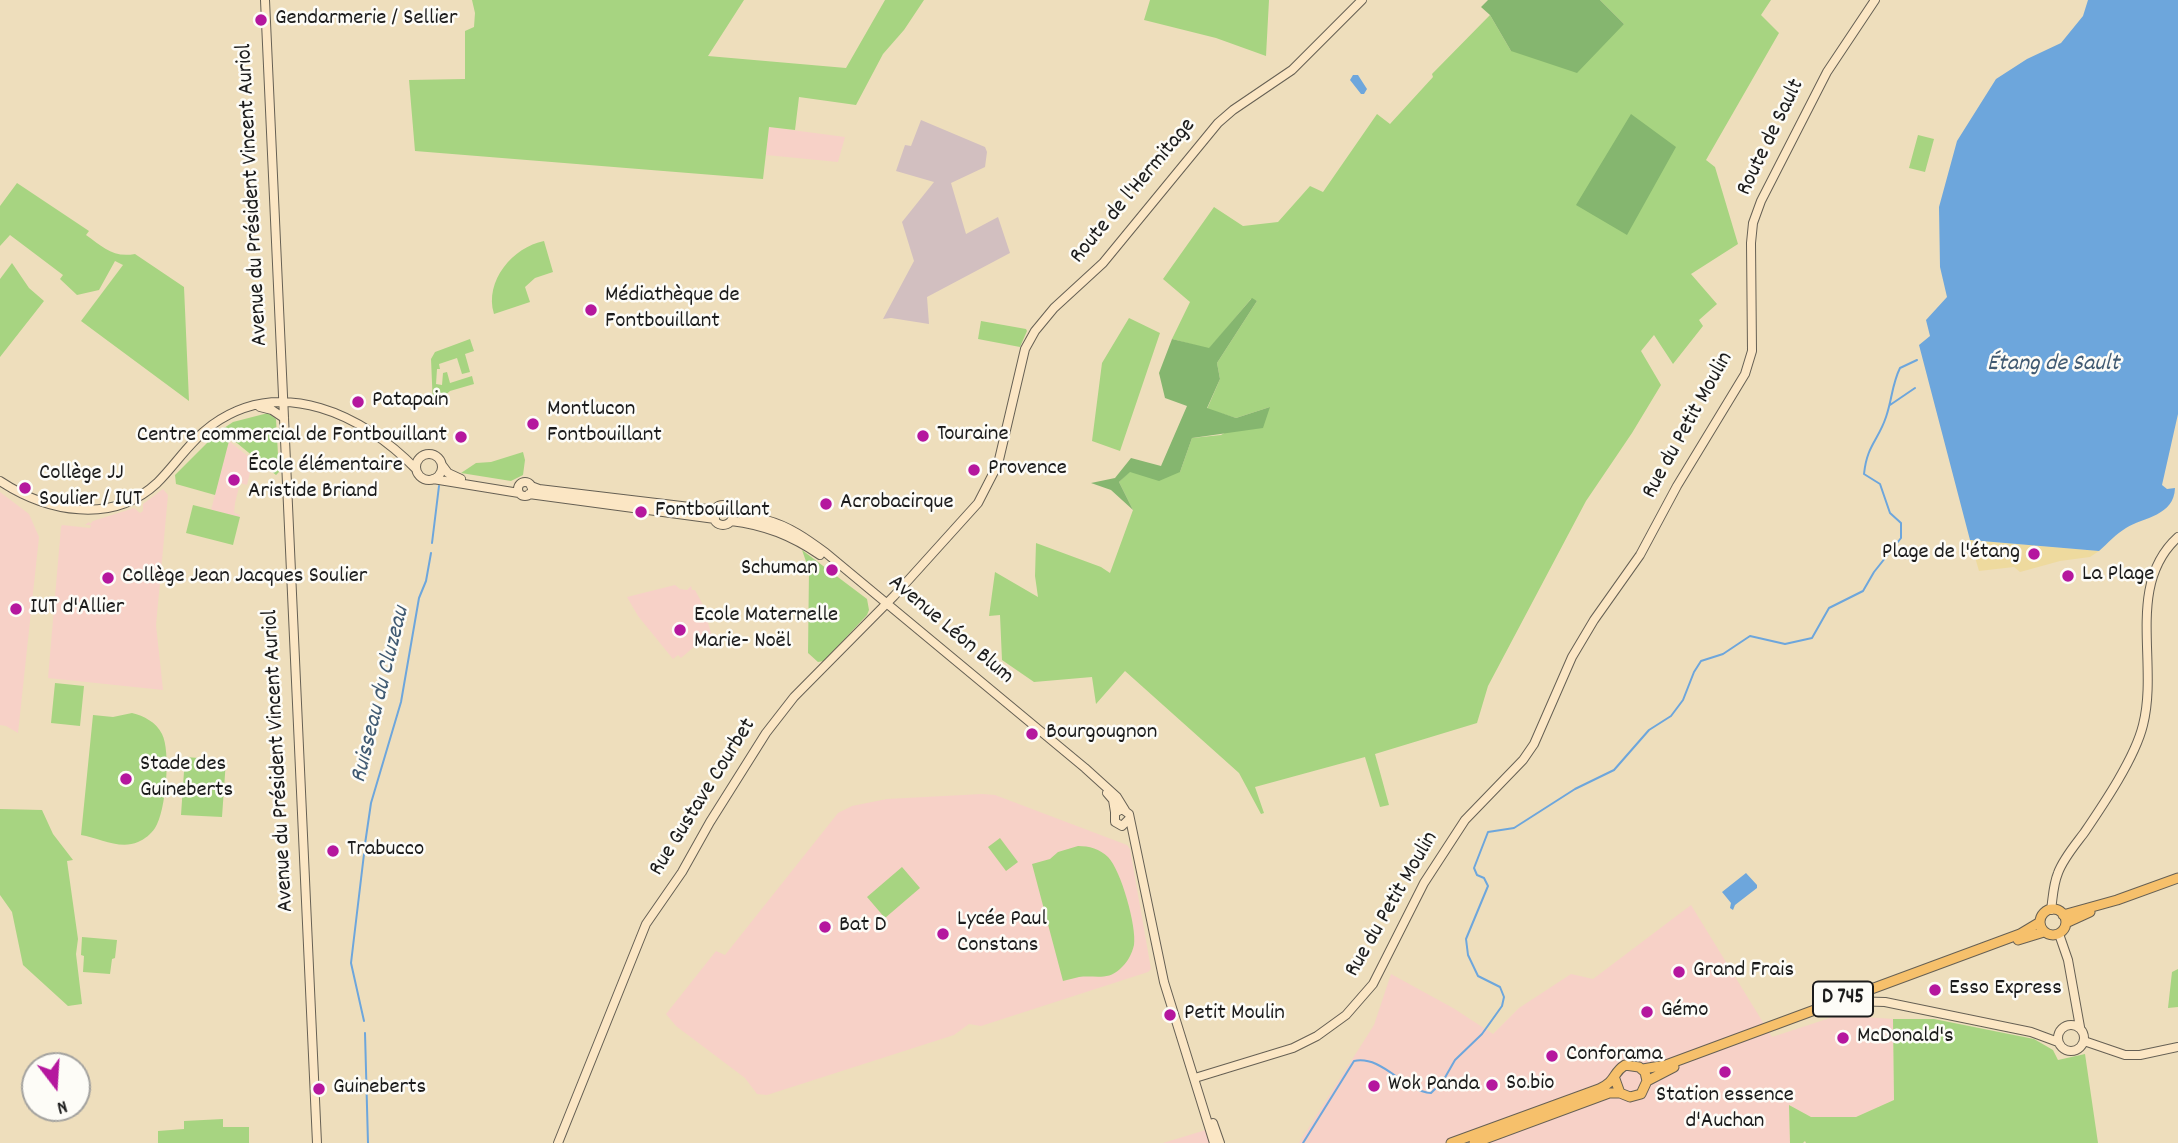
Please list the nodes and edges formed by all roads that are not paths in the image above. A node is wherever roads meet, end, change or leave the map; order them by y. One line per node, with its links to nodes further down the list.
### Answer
1 (265, 0): 5 (main road, Avenue du Président Vincent Auriol)
2 (1362, 0): 17 (main road, Route de l'Hermitage)
3 (1875, 0): 4 (main road, Route de Sault)
4 (1752, 351): 37 (main road, Rue du Petit Moulin)
5 (283, 403): 6 (main road, Avenue Léon Blum); 7 (main road, Avenue du Président Vincent Auriol); 9 (main road, Avenue Léon Blum)
6 (247, 409): 7 (main road); 13 (main road, Avenue Léon Blum)
7 (284, 418): 42 (main road, Avenue du Président Vincent Auriol)
8 (420, 458): 9 (main road, Avenue Léon Blum); 10 (main road, Avenue Léon Blum); 11 (main road)
9 (407, 459): 11 (main road, Avenue Léon Blum)
10 (442, 465): 12 (main road); 14 (main road, Avenue Léon Blum)
11 (416, 469): 12 (main road, Avenue Léon Blum)
12 (433, 480): 14 (main road, Avenue Léon Blum)
13 (0, 481)
14 (519, 489): 15 (main road, Avenue Léon Blum)
15 (715, 514): 16 (main road, Avenue Léon Blum); 16 (main road, Avenue Léon Blum)
16 (732, 516): 19 (main road, Avenue Léon Blum)
17 (960, 524): 19 (main road, Rue Gustave Courbet)
18 (2178, 537): 24 (main road)
19 (885, 605): 20 (main road, Avenue Léon Blum); 21 (main road, Avenue Léon Blum); 43 (main road, Rue Gustave Courbet)
20 (1125, 810): 21 (main road); 22 (main road, Avenue Léon Blum)
21 (1115, 812): 22 (main road, Avenue Léon Blum)
22 (1126, 822): 37 (main road, Avenue Léon Blum)
23 (2178, 878): 25 (main road)
24 (2051, 910): 25 (main road); 26 (main road)
25 (2065, 919): 28 (main road)
26 (2040, 922): 27 (main road); 36 (main road, D 745)
27 (2044, 932): 28 (main road); 30 (main road, D 745)
28 (2059, 934): 29 (main road)
29 (2073, 996): 31 (main road); 32 (main road)
30 (1849, 1001): 34 (main road); 39 (main road, D 745)
31 (2066, 1025): 32 (main road); 34 (main road)
32 (2080, 1027): 33 (main road)
33 (2084, 1041): 34 (main road); 35 (main road)
34 (2059, 1042)
35 (2178, 1047)
36 (1643, 1069): 38 (main road); 39 (main road)
37 (1195, 1078): 40 (main road, Avenue Léon Blum)
38 (1615, 1079): 41 (main road); 46 (main road)
39 (1647, 1081): 41 (main road)
40 (1198, 1089): 44 (main road, Avenue Léon Blum); 45 (main road, Avenue Léon Blum)
41 (1620, 1093): 47 (main road)
42 (317, 1143)
43 (558, 1143)
44 (1214, 1143)
45 (1220, 1143)
46 (1451, 1143)
47 (1474, 1143)

